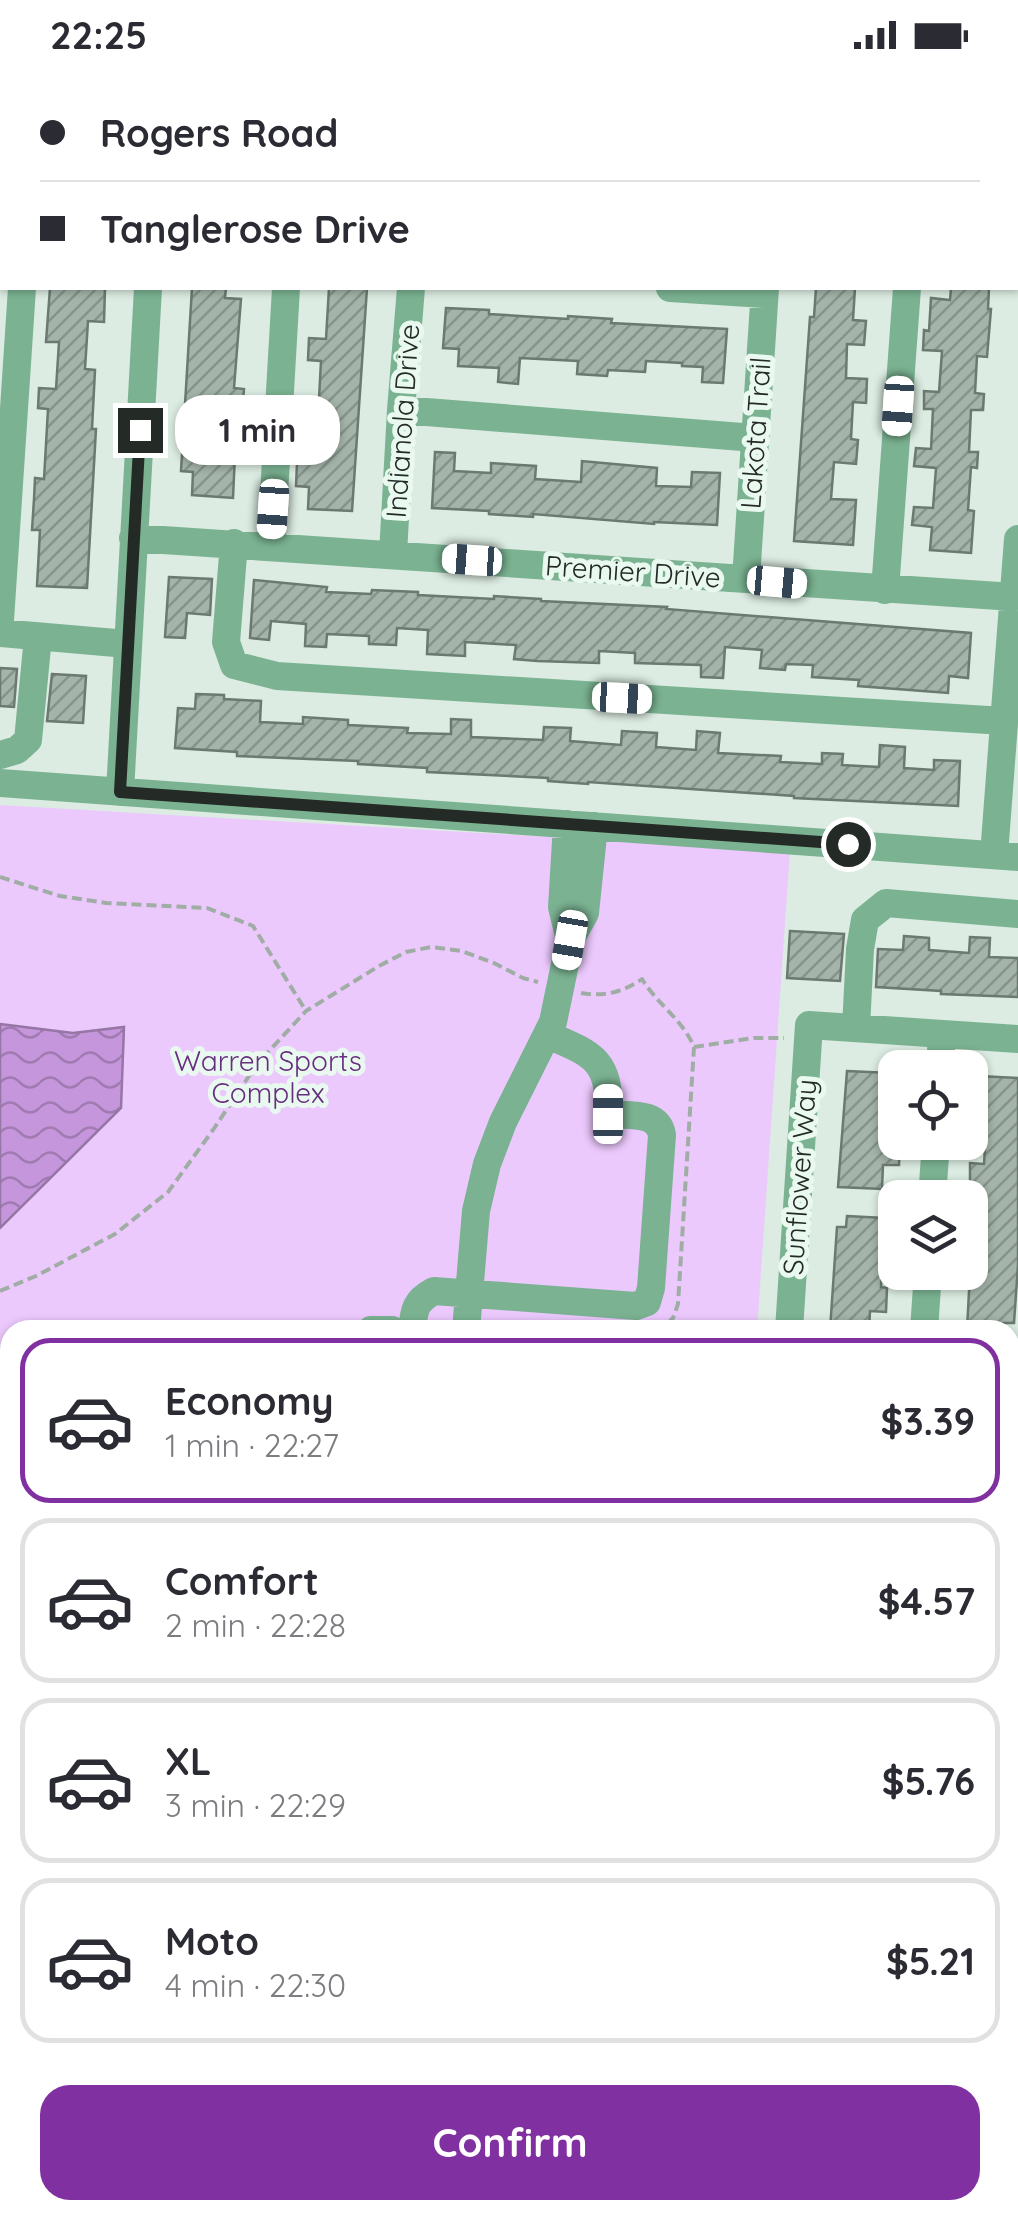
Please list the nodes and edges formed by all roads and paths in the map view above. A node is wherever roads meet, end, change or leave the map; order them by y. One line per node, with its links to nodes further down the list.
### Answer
1 (22, 290): 18 (street)
2 (148, 290): 10 (street)
3 (286, 290): 13 (street)
4 (411, 290): 8 (street, Indianola Drive)
5 (733, 290): 7 (street)
6 (907, 290): 16 (street)
7 (764, 291): 9 (street, Lakota Trail)
8 (401, 410): 9 (street); 14 (street, Indianola Drive)
9 (755, 438): 15 (street, Lakota Trail)
10 (134, 538): 12 (street, Premier Drive); 21 (street)
11 (1018, 538): 17 (street)
12 (234, 543): 13 (street, Premier Drive); 22 (street)
13 (271, 546): 14 (street, Premier Drive)
14 (394, 554): 15 (street, Premier Drive)
15 (746, 579): 16 (street, Premier Drive)
16 (885, 590): 17 (street, Premier Drive)
17 (1014, 597): 22 (street)
18 (0, 620)
19 (0, 634): 20 (street)
20 (38, 636): 21 (street); 23 (street)
21 (127, 644): 25 (street)
22 (1009, 708): 27 (street)
23 (0, 755)
24 (0, 783): 25 (street)
25 (120, 792): 26 (street)
26 (580, 825): 27 (street); 31 (street)
27 (1006, 856)
28 (0, 877): 32 (path)
29 (1018, 914): 33 (street)
30 (642, 978): 31 (path)
31 (562, 989): 32 (path); 36 (street)
32 (306, 1011): 41 (path)
33 (856, 1028): 34 (street); 35 (street)
34 (809, 1030): 38 (path); 45 (street, Sunflower Way)
35 (942, 1034): 37 (street); 39 (street)
36 (548, 1035): 42 (street); 42 (street)
37 (1018, 1039)
38 (694, 1047)
39 (941, 1050)
40 (927, 1290): 46 (street)
41 (0, 1291)
42 (469, 1293): 43 (street); 44 (street)
43 (413, 1320)
44 (467, 1320)
45 (790, 1320)
46 (925, 1320)

